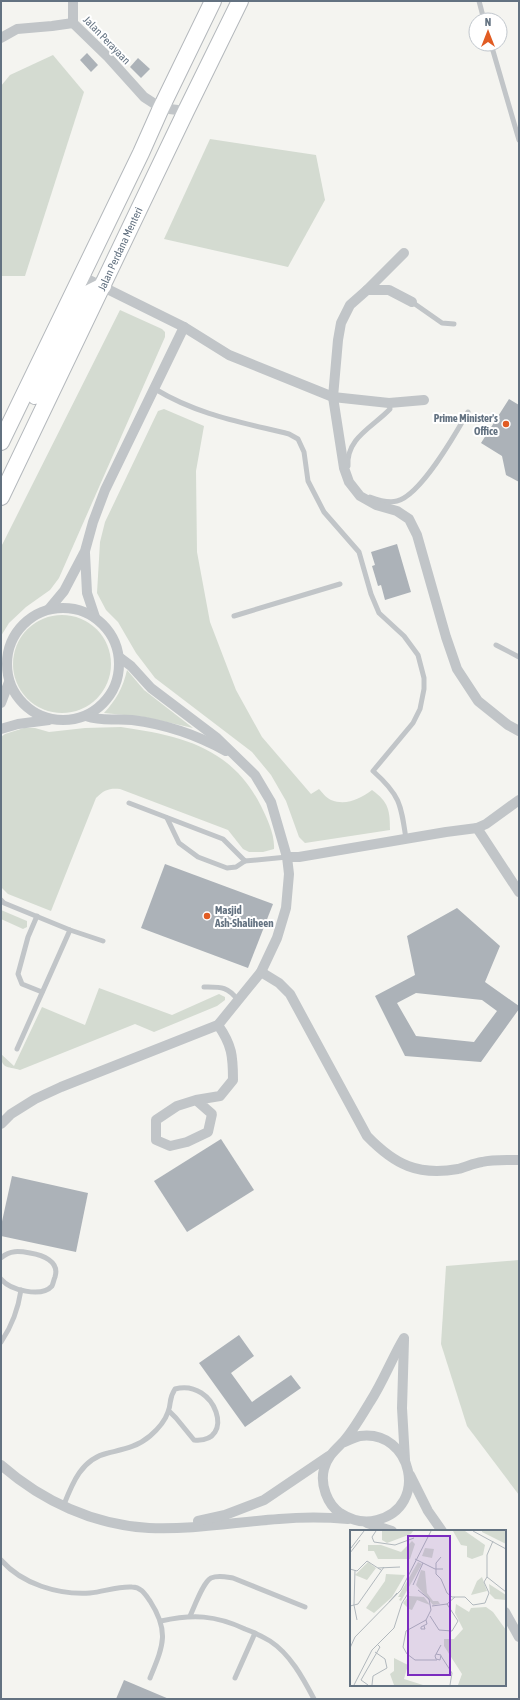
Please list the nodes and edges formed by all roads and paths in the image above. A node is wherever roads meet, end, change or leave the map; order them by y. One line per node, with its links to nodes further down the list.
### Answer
1 (73, 1): 6 (street)
2 (213, 1): 9 (main road, Jalan Perdana Menteri)
3 (240, 1): 10 (main road, Jalan Perdana Menteri)
4 (479, 1): 5 (lane)
5 (482, 12)
6 (73, 22): 7 (street, Jalan Perayaan); 9 (street, Jalan Perayaan)
7 (1, 38)
8 (493, 52): 11 (lane)
9 (161, 108): 10 (street, Jalan Perayaan); 13 (main road, Jalan Perdana Menteri)
10 (186, 110): 14 (main road, Jalan Perdana Menteri)
11 (519, 140)
12 (404, 253): 15 (street)
13 (82, 276): 14 (street); 24 (main road, Jalan Perdana Menteri)
14 (102, 286): 18 (street); 24 (main road); 25 (main road, Jalan Perdana Menteri)
15 (367, 290): 16 (street); 20 (street)
16 (412, 302): 17 (lane)
17 (454, 324)
18 (184, 328): 19 (street); 20 (street)
19 (155, 389): 26 (street); 45 (lane)
20 (333, 397): 22 (street); 39 (street)
21 (424, 400): 22 (street)
22 (389, 403): 23 (lane)
23 (468, 412)
24 (4, 435)
25 (1, 497)
26 (85, 551): 28 (street); 30 (street)
27 (340, 584): 29 (lane)
28 (49, 609): 30 (street); 34 (street)
29 (234, 616)
30 (95, 617): 32 (street)
31 (496, 645): 33 (lane)
32 (119, 657): 36 (street); 40 (street)
33 (519, 657)
34 (8, 682): 35 (street); 37 (street)
35 (1, 703)
36 (86, 716): 37 (street); 40 (street)
37 (51, 720): 38 (street)
38 (1, 729)
39 (519, 731)
40 (240, 759): 46 (street)
41 (519, 800): 44 (street)
42 (129, 803): 43 (lane)
43 (167, 818): 47 (lane); 47 (lane)
44 (477, 828): 45 (street); 48 (street)
45 (406, 839): 46 (street)
46 (287, 857): 47 (lane); 53 (street)
47 (245, 861)
48 (519, 892)
49 (1, 900): 50 (lane)
50 (37, 916): 51 (lane); 55 (lane)
51 (70, 930): 52 (lane); 55 (lane)
52 (103, 941)
53 (261, 972): 56 (street); 61 (street)
54 (204, 987): 56 (lane)
55 (42, 992): 58 (lane)
56 (238, 1000): 57 (street)
57 (218, 1025): 59 (street); 60 (street)
58 (17, 1048)
59 (196, 1100): 59 (street)
60 (1, 1124)
61 (519, 1160)
62 (1, 1258): 64 (lane)
63 (1, 1279): 64 (lane)
64 (21, 1290): 65 (lane)
65 (1, 1342)
66 (169, 1411): 66 (lane); 72 (lane)
67 (342, 1442): 68 (street); 69 (street); 69 (street)
68 (329, 1456): 73 (street); 75 (street)
69 (405, 1460): 71 (street)
70 (1, 1465): 72 (street)
71 (409, 1473): 74 (street); 77 (street)
72 (63, 1507): 75 (street)
73 (350, 1519): 74 (street); 75 (street)
74 (364, 1522): 76 (street)
75 (175, 1527)
76 (389, 1530)
77 (441, 1530)
78 (1, 1560): 82 (lane)
79 (305, 1607): 81 (lane)
80 (506, 1614): 84 (street)
81 (190, 1616): 82 (lane); 83 (lane)
82 (161, 1621): 85 (lane)
83 (255, 1633): 86 (lane); 87 (lane)
84 (519, 1637)
85 (150, 1678)
86 (235, 1678)
87 (314, 1699)

